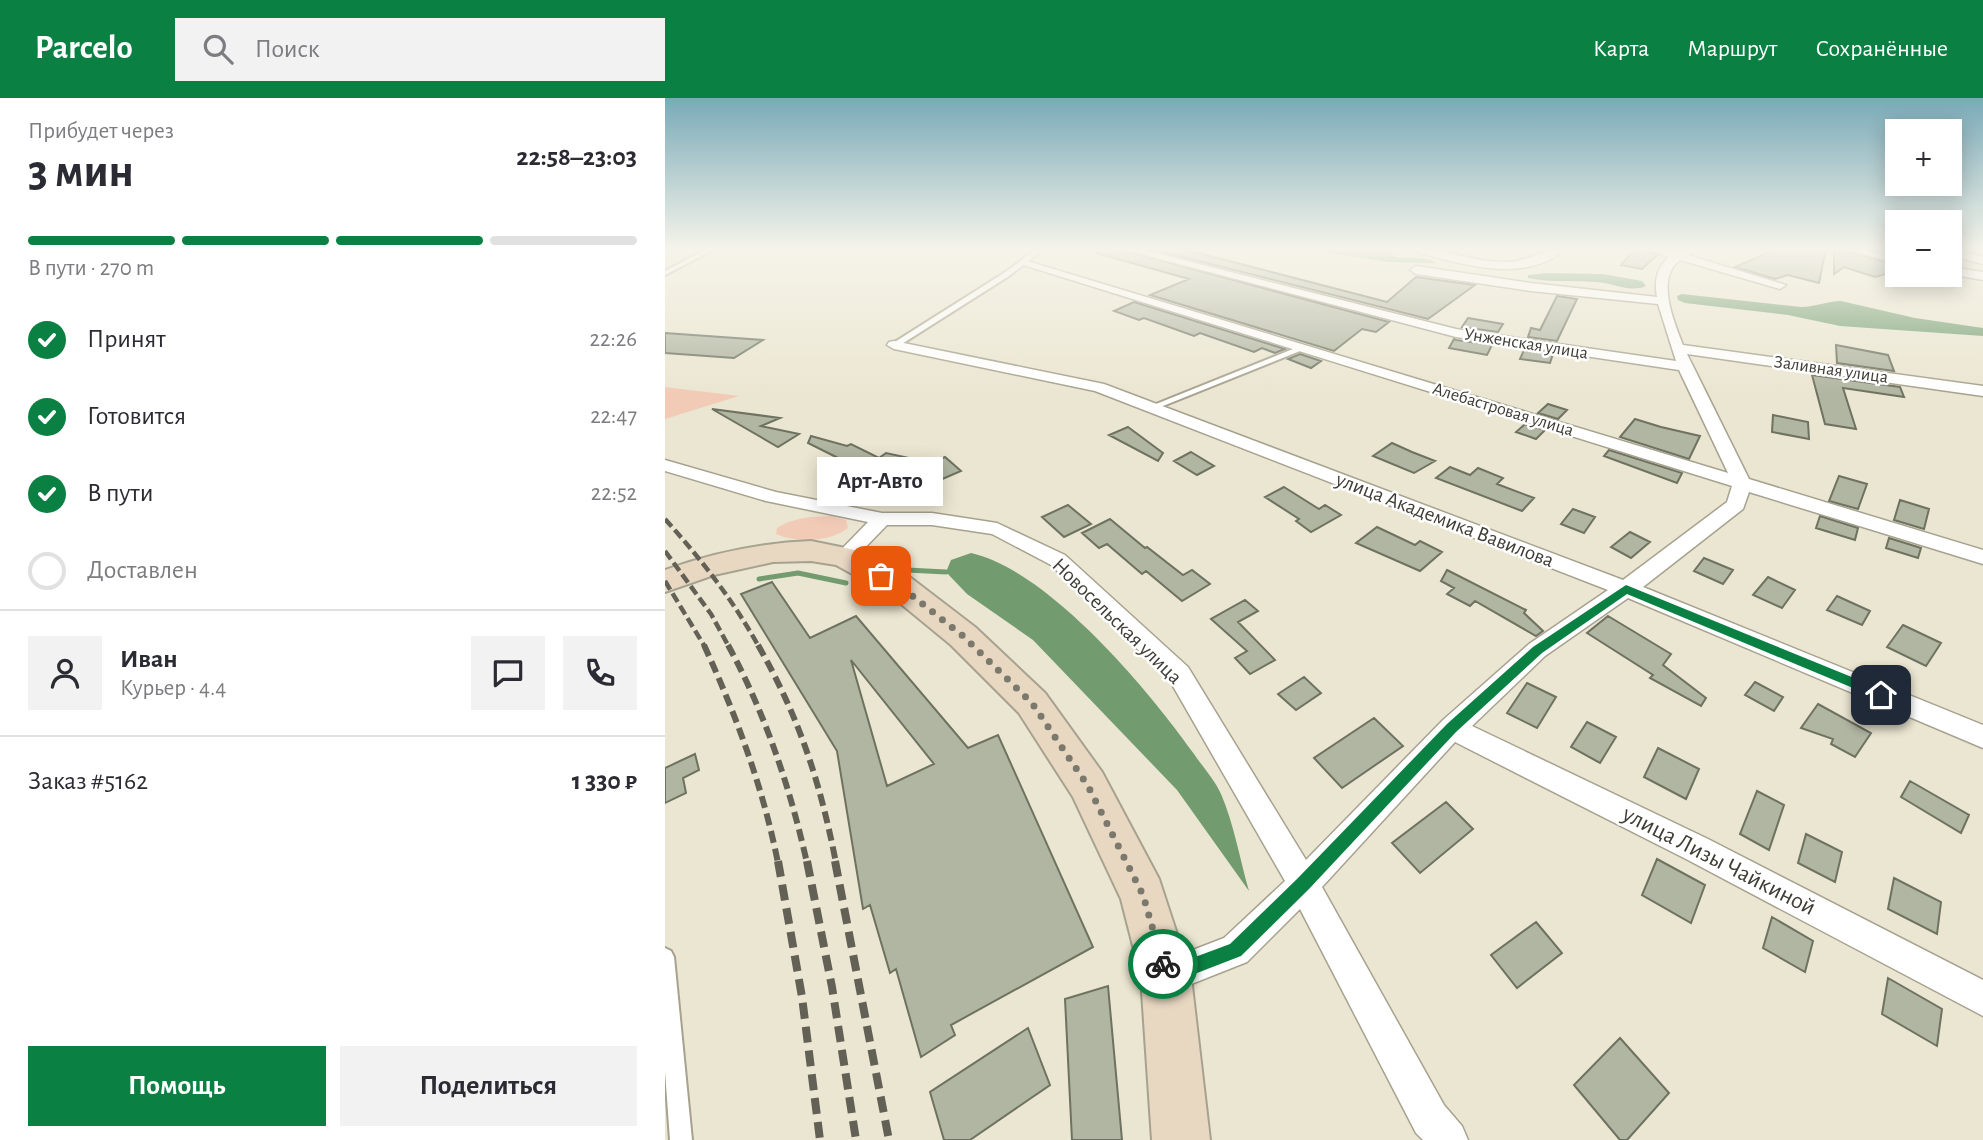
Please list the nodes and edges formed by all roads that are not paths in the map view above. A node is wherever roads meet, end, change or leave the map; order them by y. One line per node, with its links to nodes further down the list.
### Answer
1 (970, 297): 7 (lane)
2 (1132, 297): 8 (street, Алебастровая улица)
3 (1311, 297): 9 (street, Унженская улица)
4 (1620, 297): 6 (street)
5 (1662, 297): 6 (street)
6 (1661, 301): 9 (street)
7 (894, 345): 11 (street, улица Академика Вавилова)
8 (1301, 349): 11 (lane); 13 (street, Алебастровая улица)
9 (1683, 358): 10 (street, Заливная улица); 13 (street)
10 (1983, 391)
11 (1150, 408): 18 (street, улица Академика Вавилова)
12 (665, 465): 14 (street, Новосельская улица)
13 (1742, 482): 16 (street, Алебастровая улица); 18 (street)
14 (882, 519): 15 (street); 21 (street, Новосельская улица)
15 (844, 557): 17 (street); 23 (street)
16 (1983, 557)
17 (665, 581)
18 (1626, 589): 19 (street); 20 (street, улица Академика Вавилова)
19 (1452, 728): 21 (street); 24 (street, улица Лизы Чайкиной)
20 (1983, 737)
21 (1304, 884): 23 (street); 27 (street, Новосельская улица)
22 (665, 957): 25 (lane)
23 (1166, 977): 26 (street)
24 (1983, 999)
25 (681, 1140)
26 (1181, 1140)
27 (1448, 1140)

